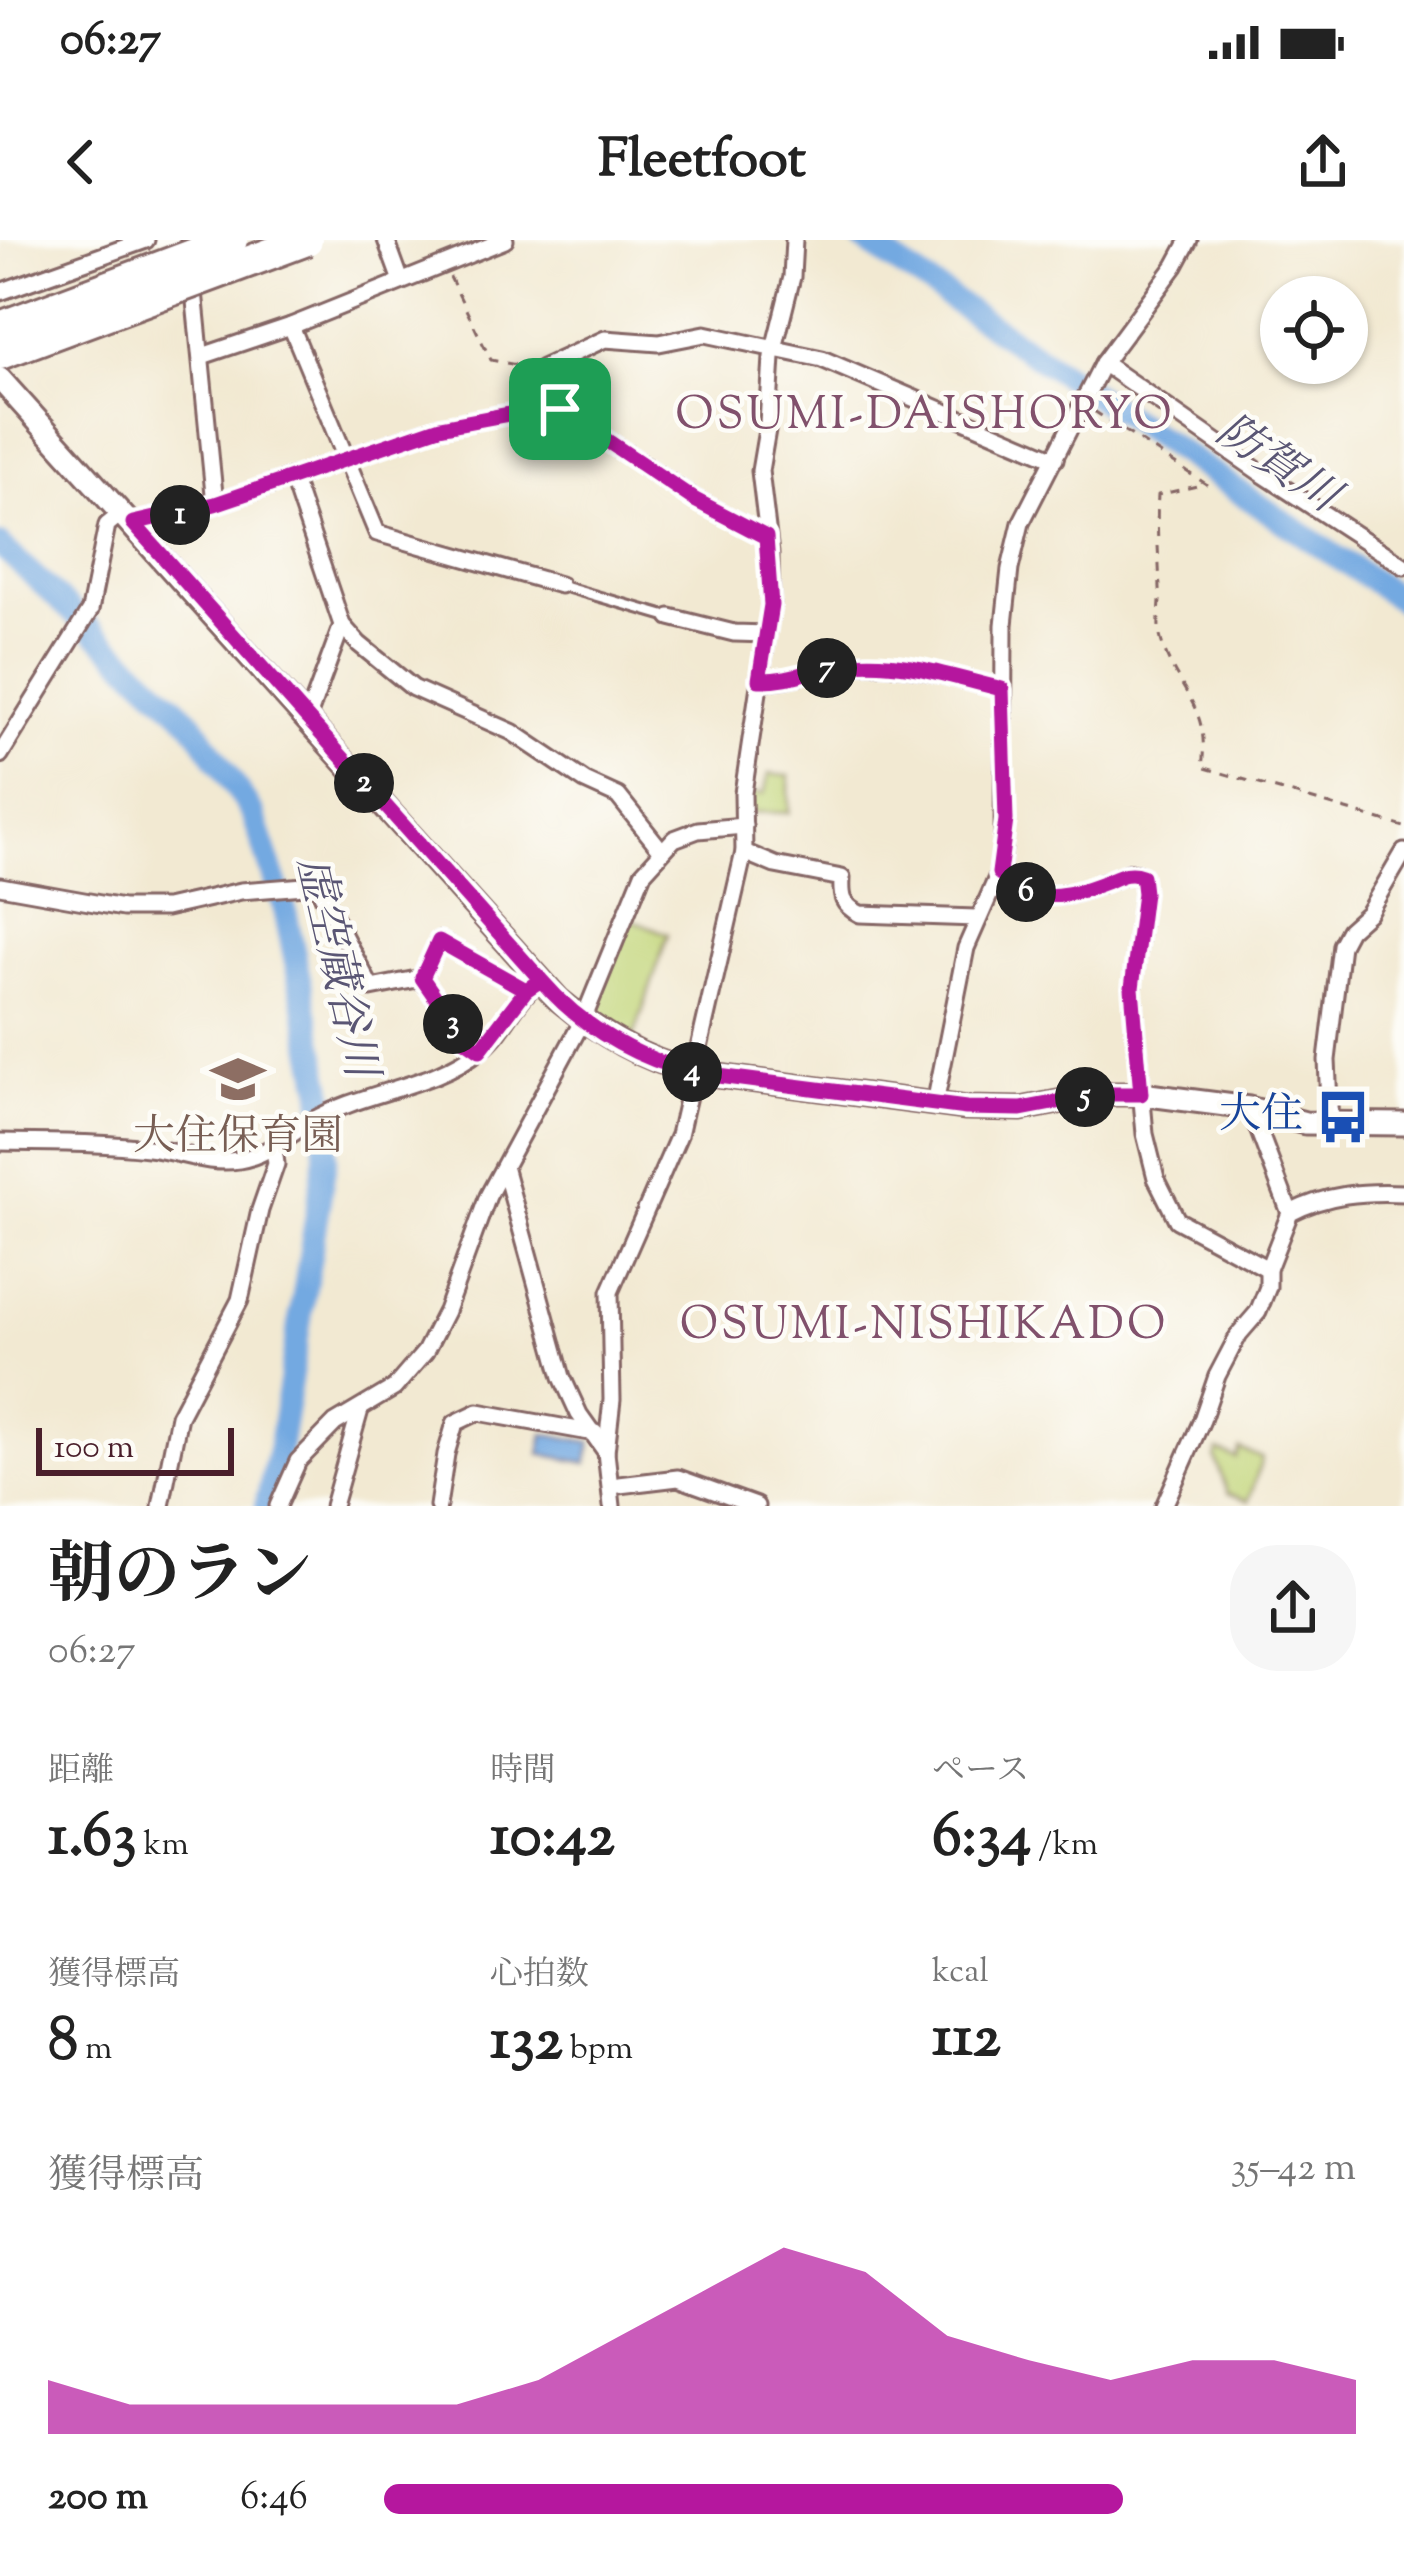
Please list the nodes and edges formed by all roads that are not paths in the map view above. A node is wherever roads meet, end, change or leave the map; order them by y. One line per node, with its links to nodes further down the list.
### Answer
1 (146, 240): 10 (street)
2 (189, 240): 15 (street)
3 (232, 240): 12 (highway, bridge)
4 (308, 240): 14 (highway, bridge)
5 (386, 240): 9 (street)
6 (505, 240): 9 (street)
7 (794, 240): 13 (street)
8 (1190, 240): 16 (street)
9 (401, 281): 11 (street)
10 (0, 292)
11 (292, 326): 15 (street); 19 (street)
12 (0, 327)
13 (774, 350): 18 (street); 20 (street); 24 (street)
14 (0, 354)
15 (202, 356): 22 (street)
16 (1103, 363): 20 (street); 25 (street)
17 (0, 379): 23 (street)
18 (547, 407): 19 (street); 24 (street)
19 (344, 457): 21 (street); 26 (street)
20 (1055, 458): 31 (street)
21 (292, 477): 22 (street); 28 (street)
22 (215, 504): 23 (street)
23 (128, 517): 32 (street); 33 (street)
24 (766, 537): 29 (street)
25 (1404, 566)
26 (560, 585): 27 (lane)
27 (670, 617): 29 (street)
28 (342, 625): 32 (street); 35 (street)
29 (766, 634): 30 (street)
30 (759, 680): 31 (street); 34 (street)
31 (1002, 689): 38 (street)
32 (307, 720): 42 (street)
33 (0, 754)
34 (744, 826): 35 (street); 37 (street)
35 (661, 850): 43 (street)
36 (1404, 852): 50 (street)
37 (744, 853): 40 (street); 45 (street)
38 (999, 873): 40 (street); 46 (street)
39 (0, 886): 41 (street)
40 (976, 918): 47 (street)
41 (422, 978): 42 (street); 44 (street)
42 (534, 985): 43 (street); 44 (street)
43 (583, 1020): 45 (street); 53 (street)
44 (480, 1050): 52 (street)
45 (695, 1073): 47 (street); 59 (street)
46 (1141, 1094): 47 (street); 48 (street); 56 (street)
47 (935, 1104)
48 (1256, 1110): 50 (street); 55 (street)
49 (1404, 1124): 50 (street)
50 (1330, 1126)
51 (0, 1142): 52 (street)
52 (274, 1148): 61 (street)
53 (505, 1170): 57 (street); 58 (street)
54 (1404, 1192): 55 (street)
55 (1290, 1213): 56 (street)
56 (1268, 1269): 67 (street)
57 (360, 1410): 62 (street); 63 (street)
58 (596, 1433): 59 (street); 64 (street)
59 (606, 1452): 60 (street)
60 (611, 1486): 65 (street); 66 (street)
61 (161, 1506)
62 (278, 1506)
63 (333, 1506)
64 (438, 1506)
65 (612, 1506)
66 (756, 1506)
67 (1164, 1506)

